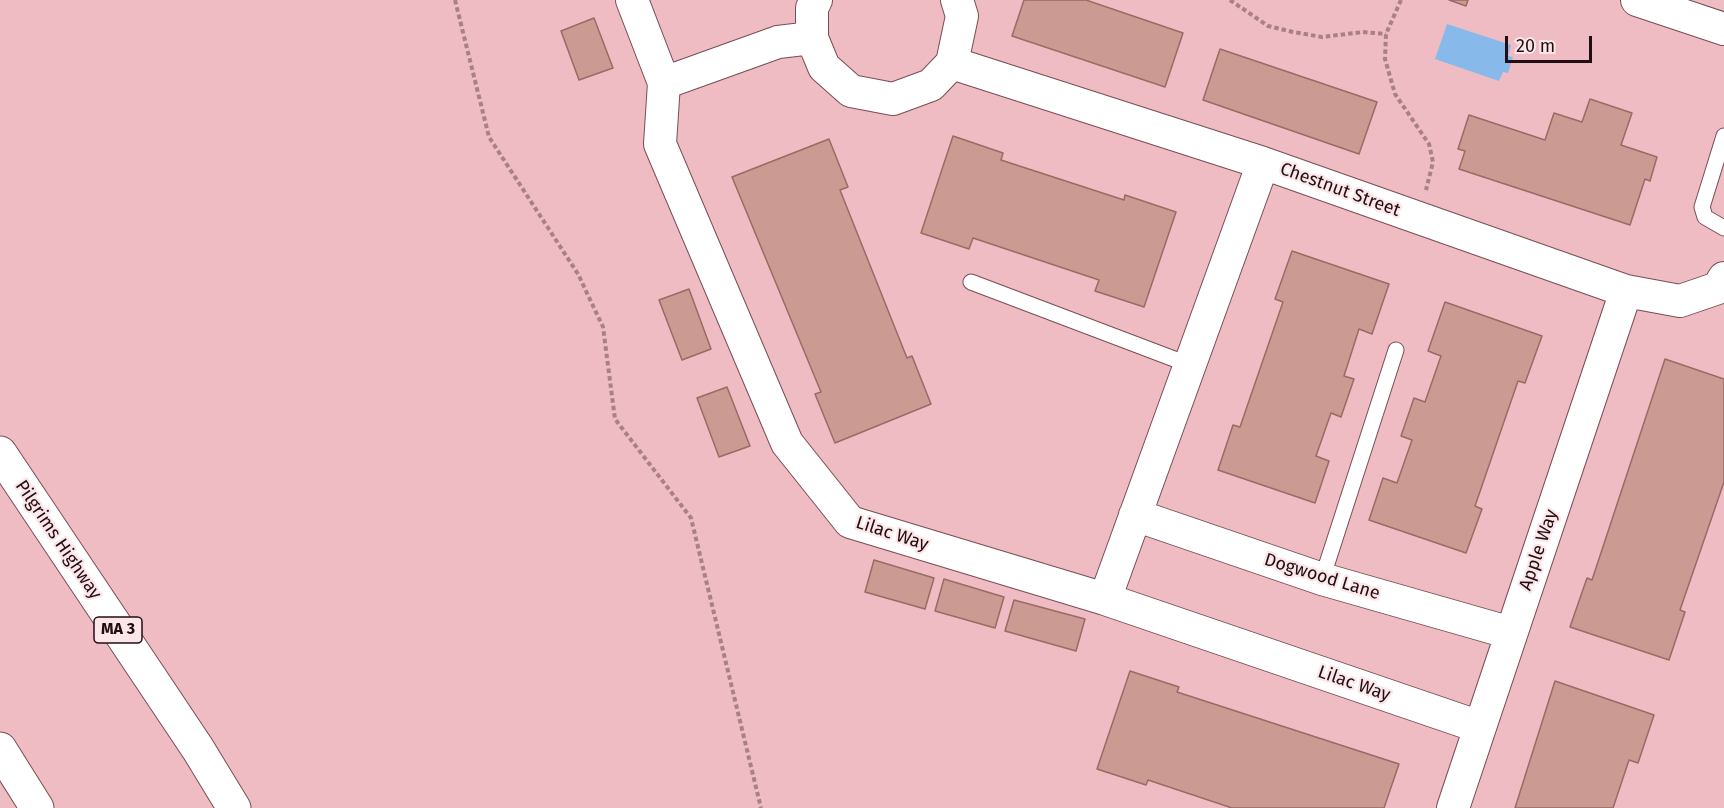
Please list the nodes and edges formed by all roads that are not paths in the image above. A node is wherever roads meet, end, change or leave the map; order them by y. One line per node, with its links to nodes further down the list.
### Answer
1 (632, 0): 8 (street, Lilac Way)
2 (816, 0): 6 (street)
3 (957, 0): 7 (street)
4 (1637, 0): 5 (street)
5 (1724, 29)
6 (812, 38): 7 (street); 8 (street)
7 (952, 63): 10 (street, Chestnut Street)
8 (664, 83): 20 (street, Lilac Way)
9 (1724, 136): 11 (lane)
10 (1263, 163): 14 (street, Chestnut Street); 16 (street)
11 (1724, 228)
12 (1724, 278): 14 (street, Chestnut Street)
13 (971, 282): 16 (lane)
14 (1626, 291): 21 (street, Apple Way)
15 (1396, 350): 19 (lane)
16 (1190, 365): 18 (street)
17 (0, 453): 25 (highway, Pilgrims Highway / MA 3)
18 (1135, 515): 19 (street, Dogwood Lane); 20 (street)
19 (1322, 579): 21 (street, Dogwood Lane)
20 (1104, 599): 22 (street, Lilac Way)
21 (1511, 633): 22 (street, Apple Way)
22 (1480, 727): 26 (street, Apple Way)
23 (0, 749): 24 (highway)
24 (37, 808)
25 (234, 808)
26 (1453, 808)

